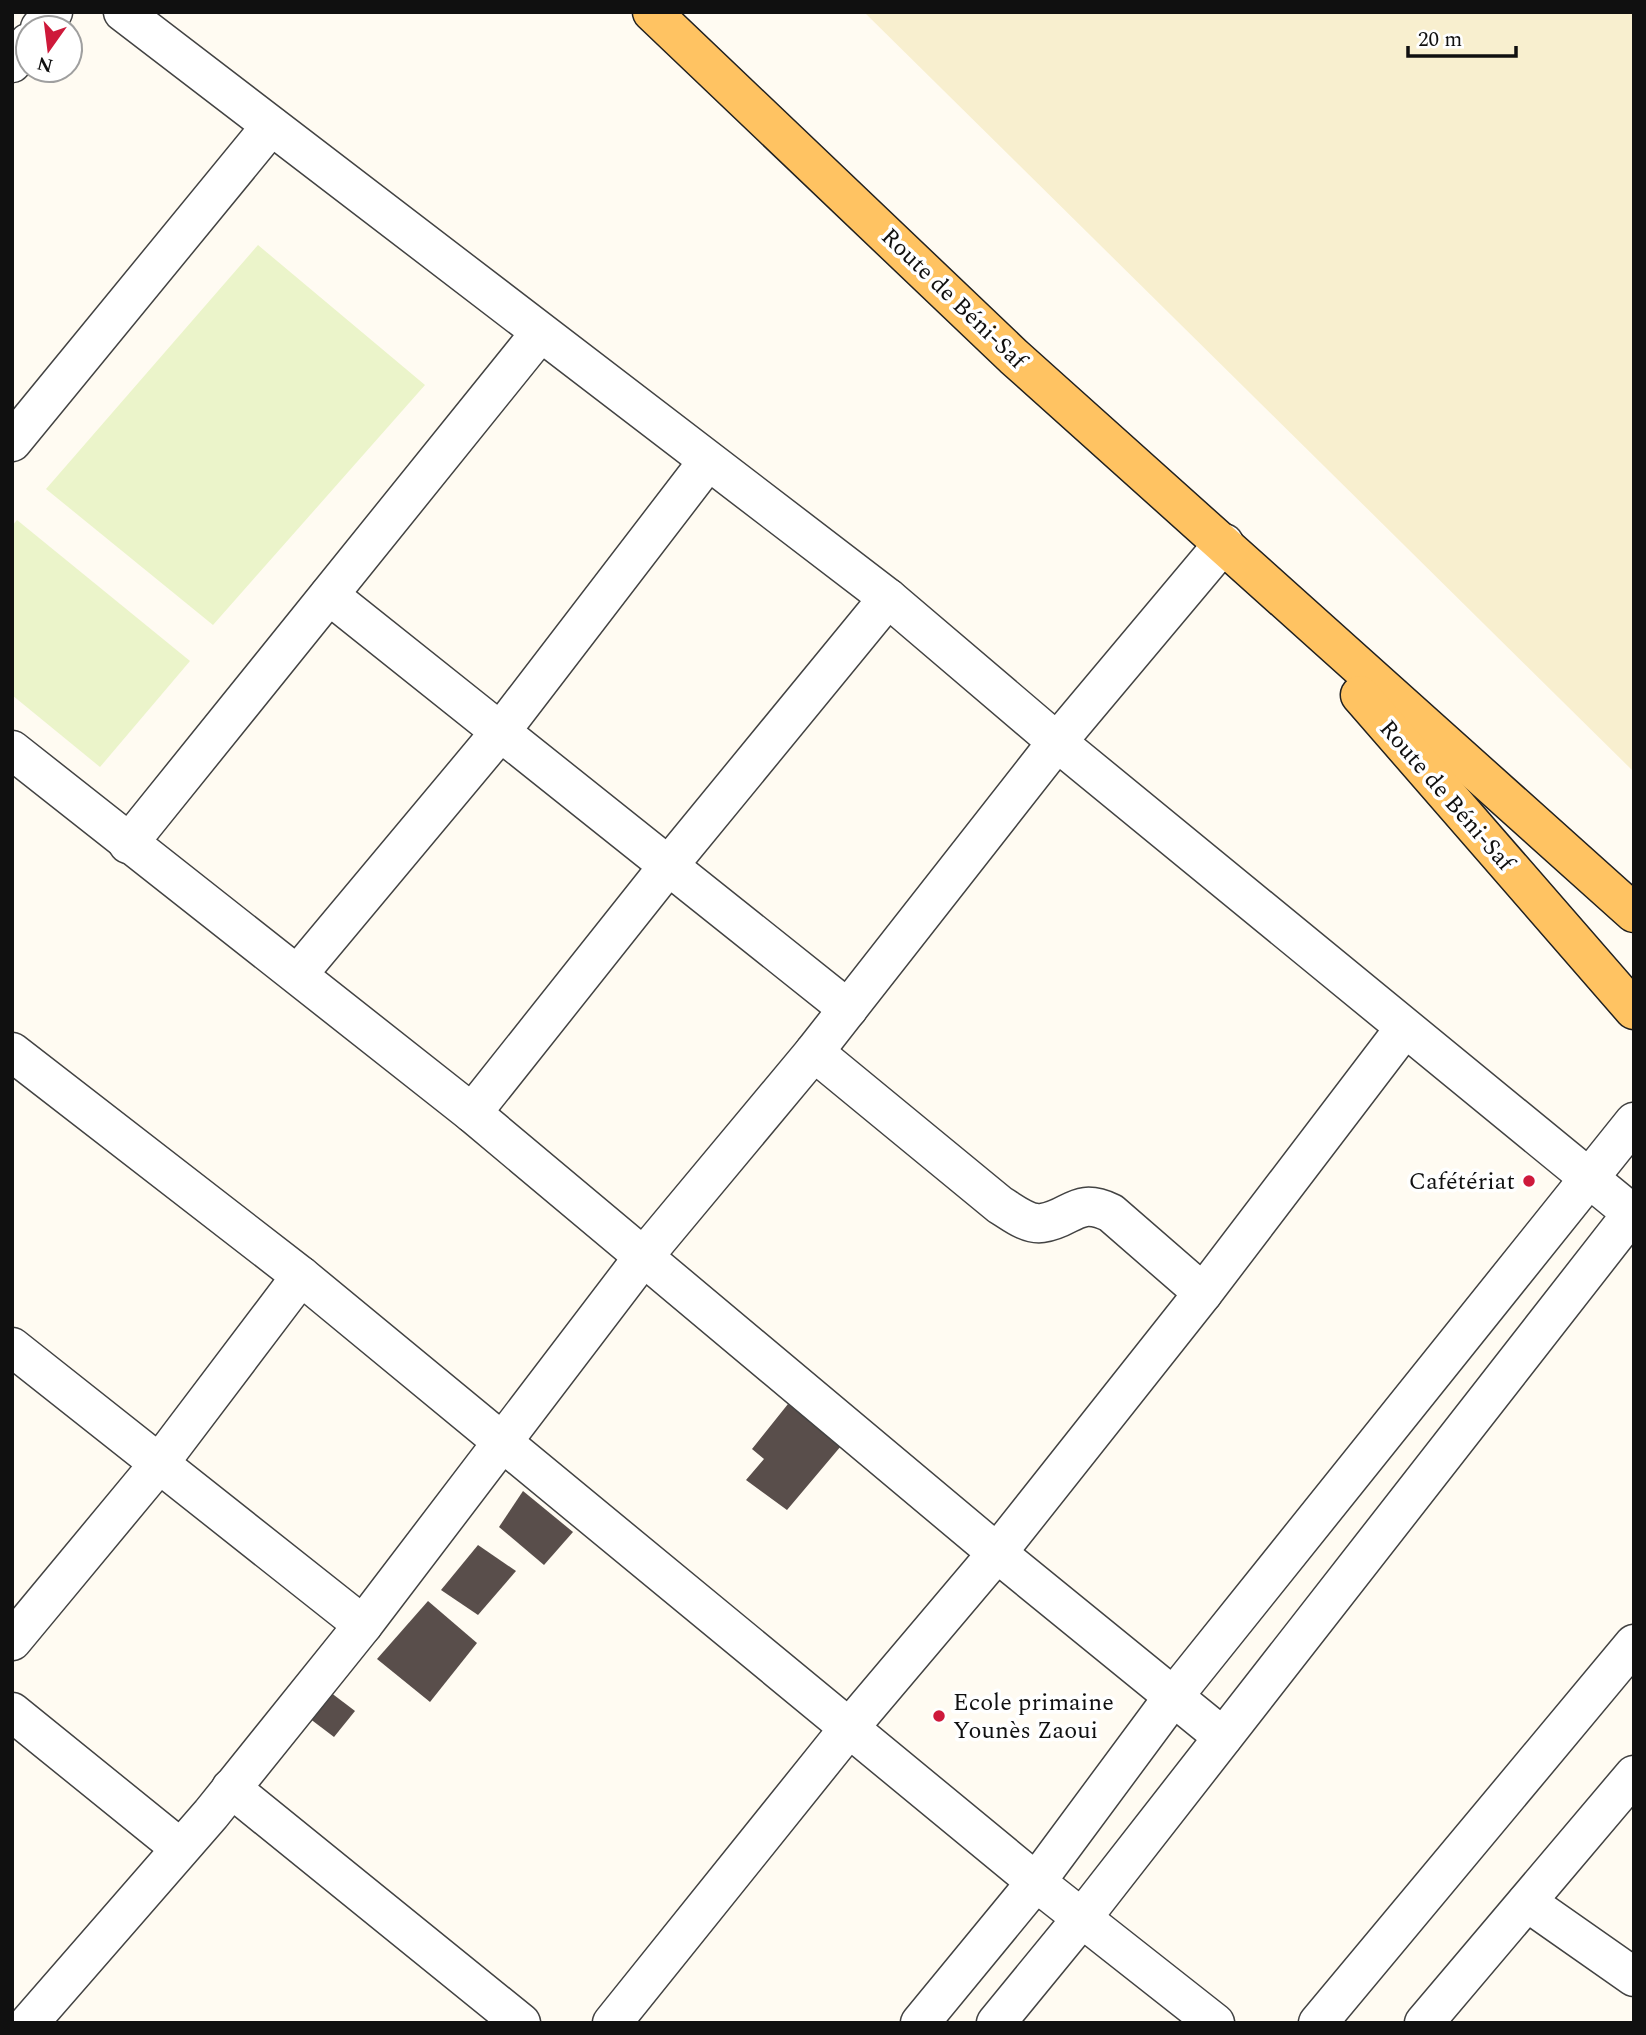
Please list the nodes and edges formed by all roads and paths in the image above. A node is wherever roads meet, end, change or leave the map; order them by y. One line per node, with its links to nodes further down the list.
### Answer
1 (123, 12): 3 (street)
2 (652, 12): 7 (main road, Route de Béni-Saf)
3 (271, 126): 4 (street); 5 (street)
4 (540, 333): 6 (street); 9 (street)
5 (12, 442)
6 (708, 461): 10 (street); 11 (street)
7 (1224, 543): 8 (main road, Route de Béni-Saf); 12 (street)
8 (1260, 579): 16 (main road, Route de Béni-Saf); 19 (main road, Route de Béni-Saf)
9 (329, 595): 11 (street); 14 (street)
10 (888, 598): 12 (street); 15 (street)
11 (501, 732): 15 (street); 17 (street)
12 (1057, 742): 18 (street); 20 (street)
13 (12, 750): 14 (street)
14 (128, 844): 17 (street)
15 (669, 865): 18 (street); 23 (street)
16 (1634, 913)
17 (298, 974): 23 (street)
18 (848, 1009): 21 (street)
19 (1634, 1010)
20 (1404, 1029): 25 (street); 29 (street)
21 (814, 1052): 27 (street); 29 (street)
22 (18, 1067): 28 (street)
23 (472, 1113): 27 (street)
24 (1634, 1122): 25 (street)
25 (1590, 1178): 26 (street); 37 (street)
26 (1633, 1214): 40 (street)
27 (644, 1256): 31 (street); 33 (street)
28 (301, 1276): 31 (street); 32 (street)
29 (1203, 1293): 33 (street)
30 (12, 1347): 32 (street)
31 (501, 1443): 34 (street); 39 (street)
32 (158, 1465): 34 (street); 35 (street)
33 (997, 1553): 37 (street); 39 (street)
34 (363, 1625): 42 (street)
35 (12, 1641)
36 (1634, 1644): 54 (street)
37 (1173, 1697): 40 (street); 44 (street)
38 (12, 1712): 43 (street)
39 (849, 1728): 44 (street); 50 (street)
40 (1223, 1737): 46 (street)
41 (1634, 1775): 45 (street)
42 (231, 1788): 43 (street); 49 (street)
43 (180, 1848): 48 (street)
44 (1036, 1882): 46 (street); 51 (street)
45 (1527, 1902): 47 (street); 55 (street)
46 (1082, 1918): 52 (street); 53 (street)
47 (1634, 1977)
48 (30, 2023)
49 (521, 2023)
50 (612, 2023)
51 (920, 2023)
52 (996, 2023)
53 (1215, 2023)
54 (1318, 2023)
55 (1424, 2023)

